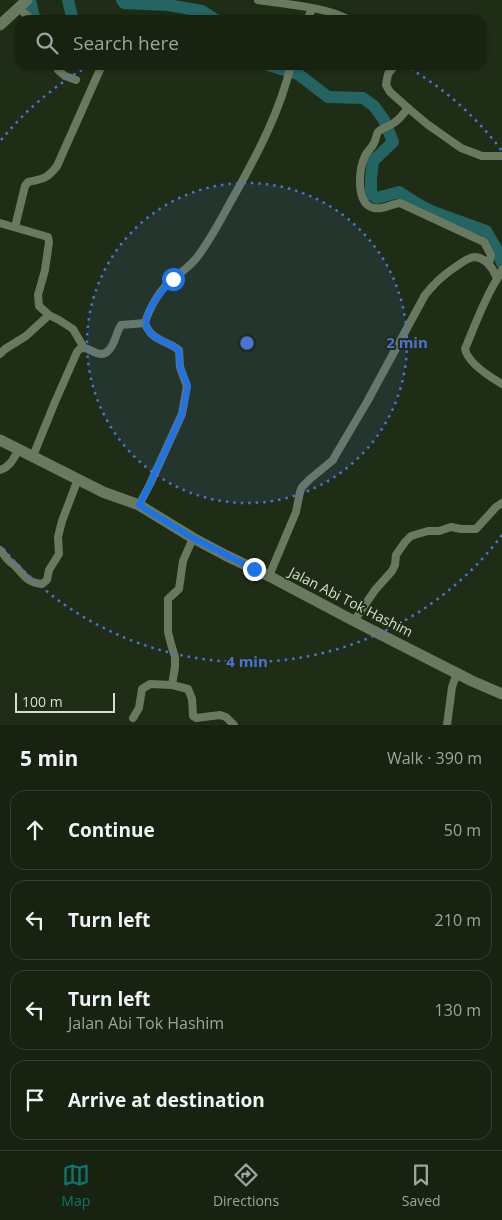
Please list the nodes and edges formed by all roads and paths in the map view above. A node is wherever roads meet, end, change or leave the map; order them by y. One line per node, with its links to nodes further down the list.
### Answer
1 (258, 0): 3 (street)
2 (22, 4): 4 (street); 7 (main road)
3 (312, 9): 5 (street); 6 (street)
4 (30, 15)
5 (309, 15)
6 (337, 15)
7 (0, 25)
8 (58, 70): 12 (street)
9 (100, 70): 16 (street)
10 (290, 70): 21 (street)
11 (391, 70): 13 (street)
12 (76, 80)
13 (408, 108): 14 (street); 17 (street)
14 (502, 156)
15 (0, 223): 16 (street)
16 (15, 227): 20 (street)
17 (489, 263): 19 (street); 34 (street)
18 (502, 270): 19 (street)
19 (496, 279): 24 (street)
20 (49, 315): 22 (street); 23 (street)
21 (146, 323): 22 (street); 31 (street)
22 (84, 348): 27 (street)
23 (0, 354)
24 (502, 384)
25 (0, 440): 26 (main road, Jalan Abi Tok Hashim)
26 (19, 449): 27 (main road, Jalan Abi Tok Hashim); 28 (street)
27 (33, 456): 29 (main road, Jalan Abi Tok Hashim)
28 (0, 470)
29 (78, 479): 31 (main road, Jalan Abi Tok Hashim); 33 (street)
30 (502, 503): 35 (street)
31 (139, 505): 32 (main road, Jalan Abi Tok Hashim)
32 (193, 538): 34 (main road, Jalan Abi Tok Hashim); 37 (street)
33 (0, 550)
34 (269, 576): 35 (main road, Jalan Abi Tok Hashim)
35 (354, 621): 36 (main road, Jalan Abi Tok Hashim)
36 (457, 673): 38 (main road, Jalan Abi Tok Hashim); 41 (street)
37 (172, 685): 39 (street); 40 (street)
38 (502, 694)
39 (133, 718)
40 (234, 725)
41 (447, 725)

